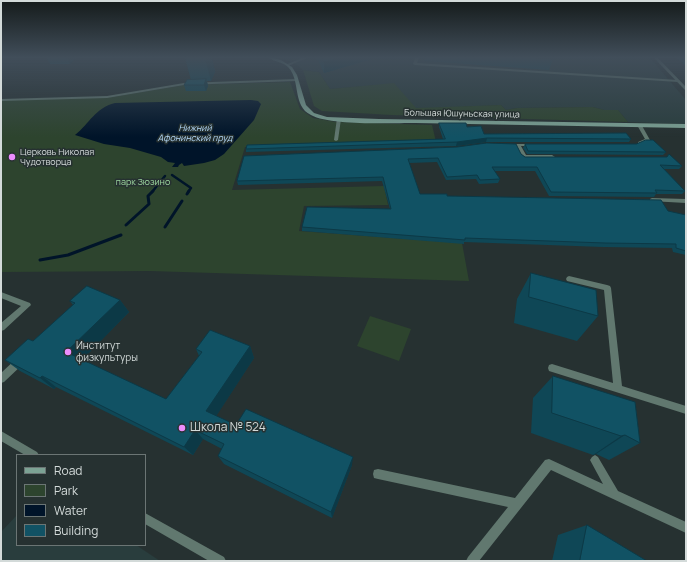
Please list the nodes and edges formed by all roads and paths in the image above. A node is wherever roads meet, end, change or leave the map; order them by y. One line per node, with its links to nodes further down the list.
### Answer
1 (183, 84): 3 (lane)
2 (297, 84): 4 (street, Большая Юшуньская улица)
3 (1, 100)
4 (339, 119): 5 (street, Большая Юшуньская улица); 7 (lane)
5 (639, 125): 6 (street, Большая Юшуньская улица); 11 (lane)
6 (686, 126)
7 (336, 140)
8 (512, 144): 9 (lane)
9 (518, 144): 10 (lane); 12 (lane)
10 (541, 145)
11 (634, 145)
12 (555, 157)
13 (646, 200): 14 (lane)
14 (686, 201)
15 (569, 279): 21 (lane)
16 (1, 295): 17 (lane)
17 (1, 328)
18 (24, 357): 20 (lane)
19 (552, 368): 21 (lane)
20 (1, 379)
21 (618, 389): 22 (lane)
22 (686, 410)
23 (1, 436): 24 (lane)
24 (32, 454)
25 (595, 460): 27 (lane)
26 (378, 474): 28 (lane)
27 (614, 494): 28 (lane); 30 (lane)
28 (517, 504): 32 (lane)
29 (146, 519): 31 (lane)
30 (686, 528)
31 (220, 561)
32 (472, 561)

